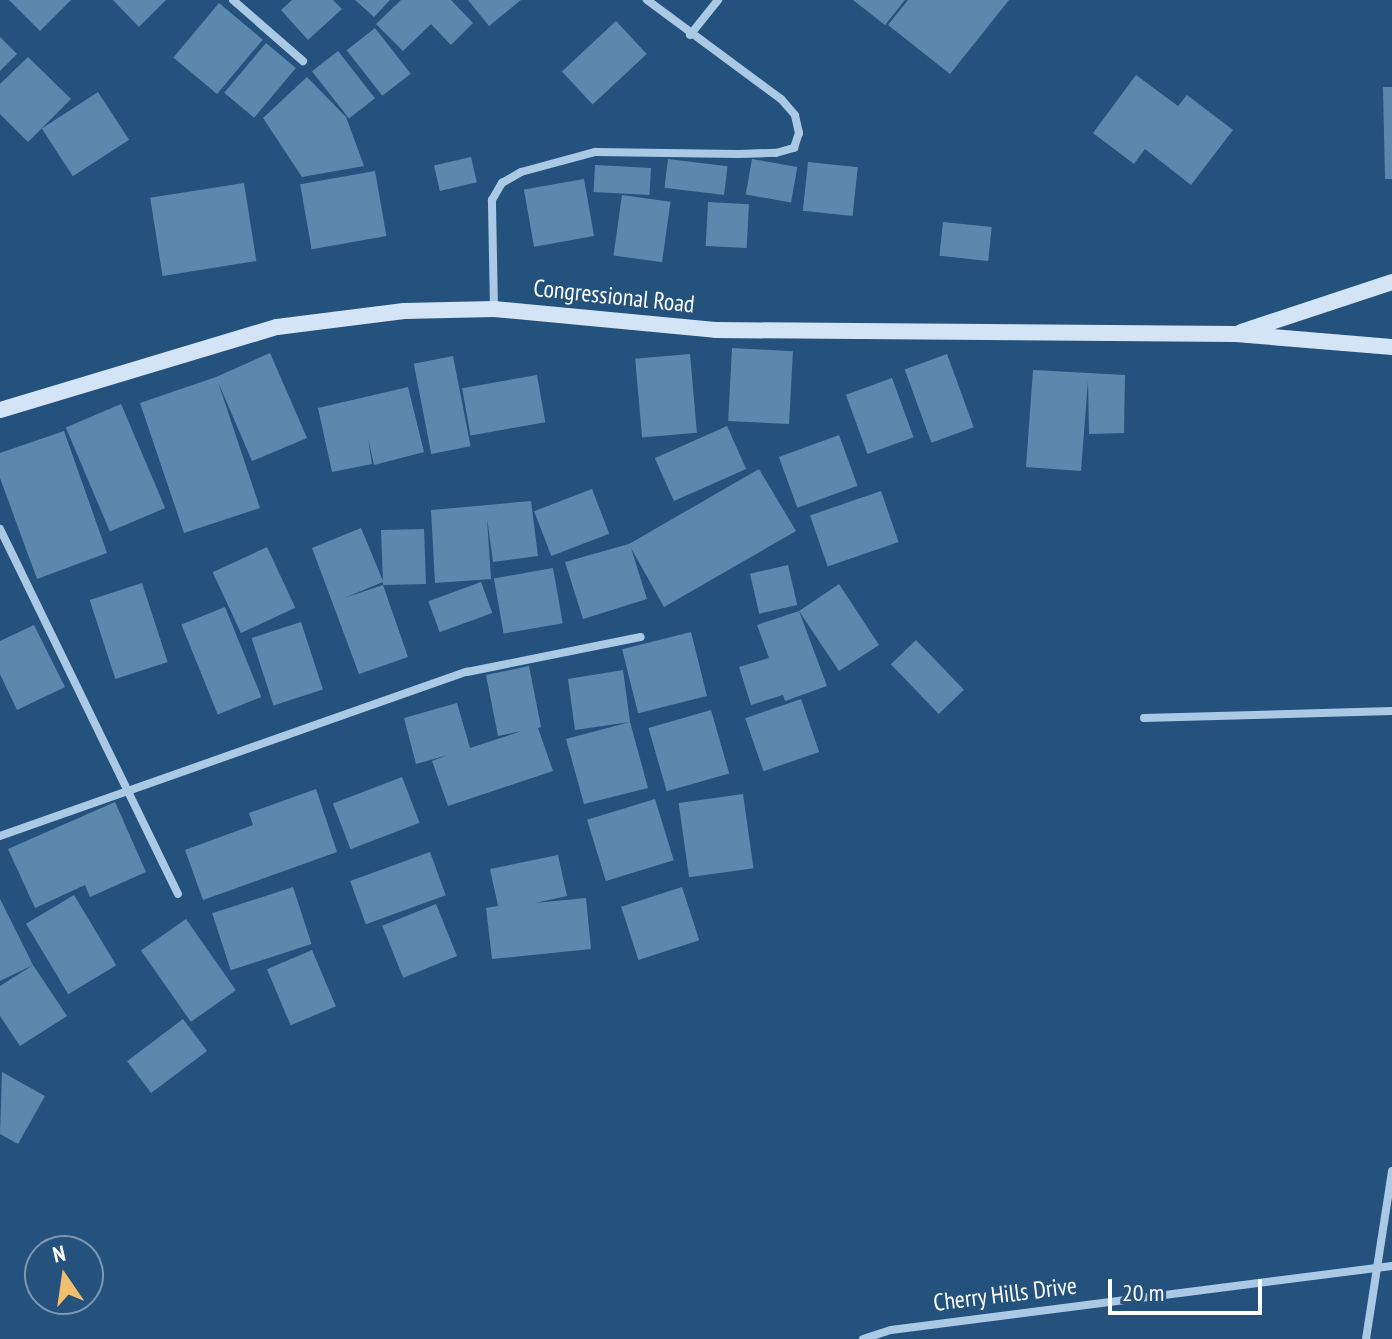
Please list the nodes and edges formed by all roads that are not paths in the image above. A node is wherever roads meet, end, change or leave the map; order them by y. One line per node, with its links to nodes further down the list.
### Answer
1 (233, 0): 5 (street)
2 (647, 0): 4 (street)
3 (718, 0): 4 (street)
4 (690, 35): 7 (street)
5 (303, 61)
6 (1392, 282): 8 (main road, Congressional Road)
7 (494, 309): 8 (main road, Congressional Road); 10 (main road, Congressional Road)
8 (1236, 334): 9 (main road, Congressional Road)
9 (1392, 347)
10 (0, 410)
11 (0, 529): 15 (street)
12 (640, 637): 15 (street)
13 (1392, 711): 14 (street)
14 (1144, 718)
15 (128, 792): 16 (street); 17 (street)
16 (0, 836)
17 (178, 894)
18 (1392, 1171): 19 (street)
19 (1375, 1266): 20 (street, Cherry Hills Drive); 21 (street, Cherry Hills Drive); 22 (street)
20 (1392, 1266)
21 (863, 1339)
22 (1366, 1339)

